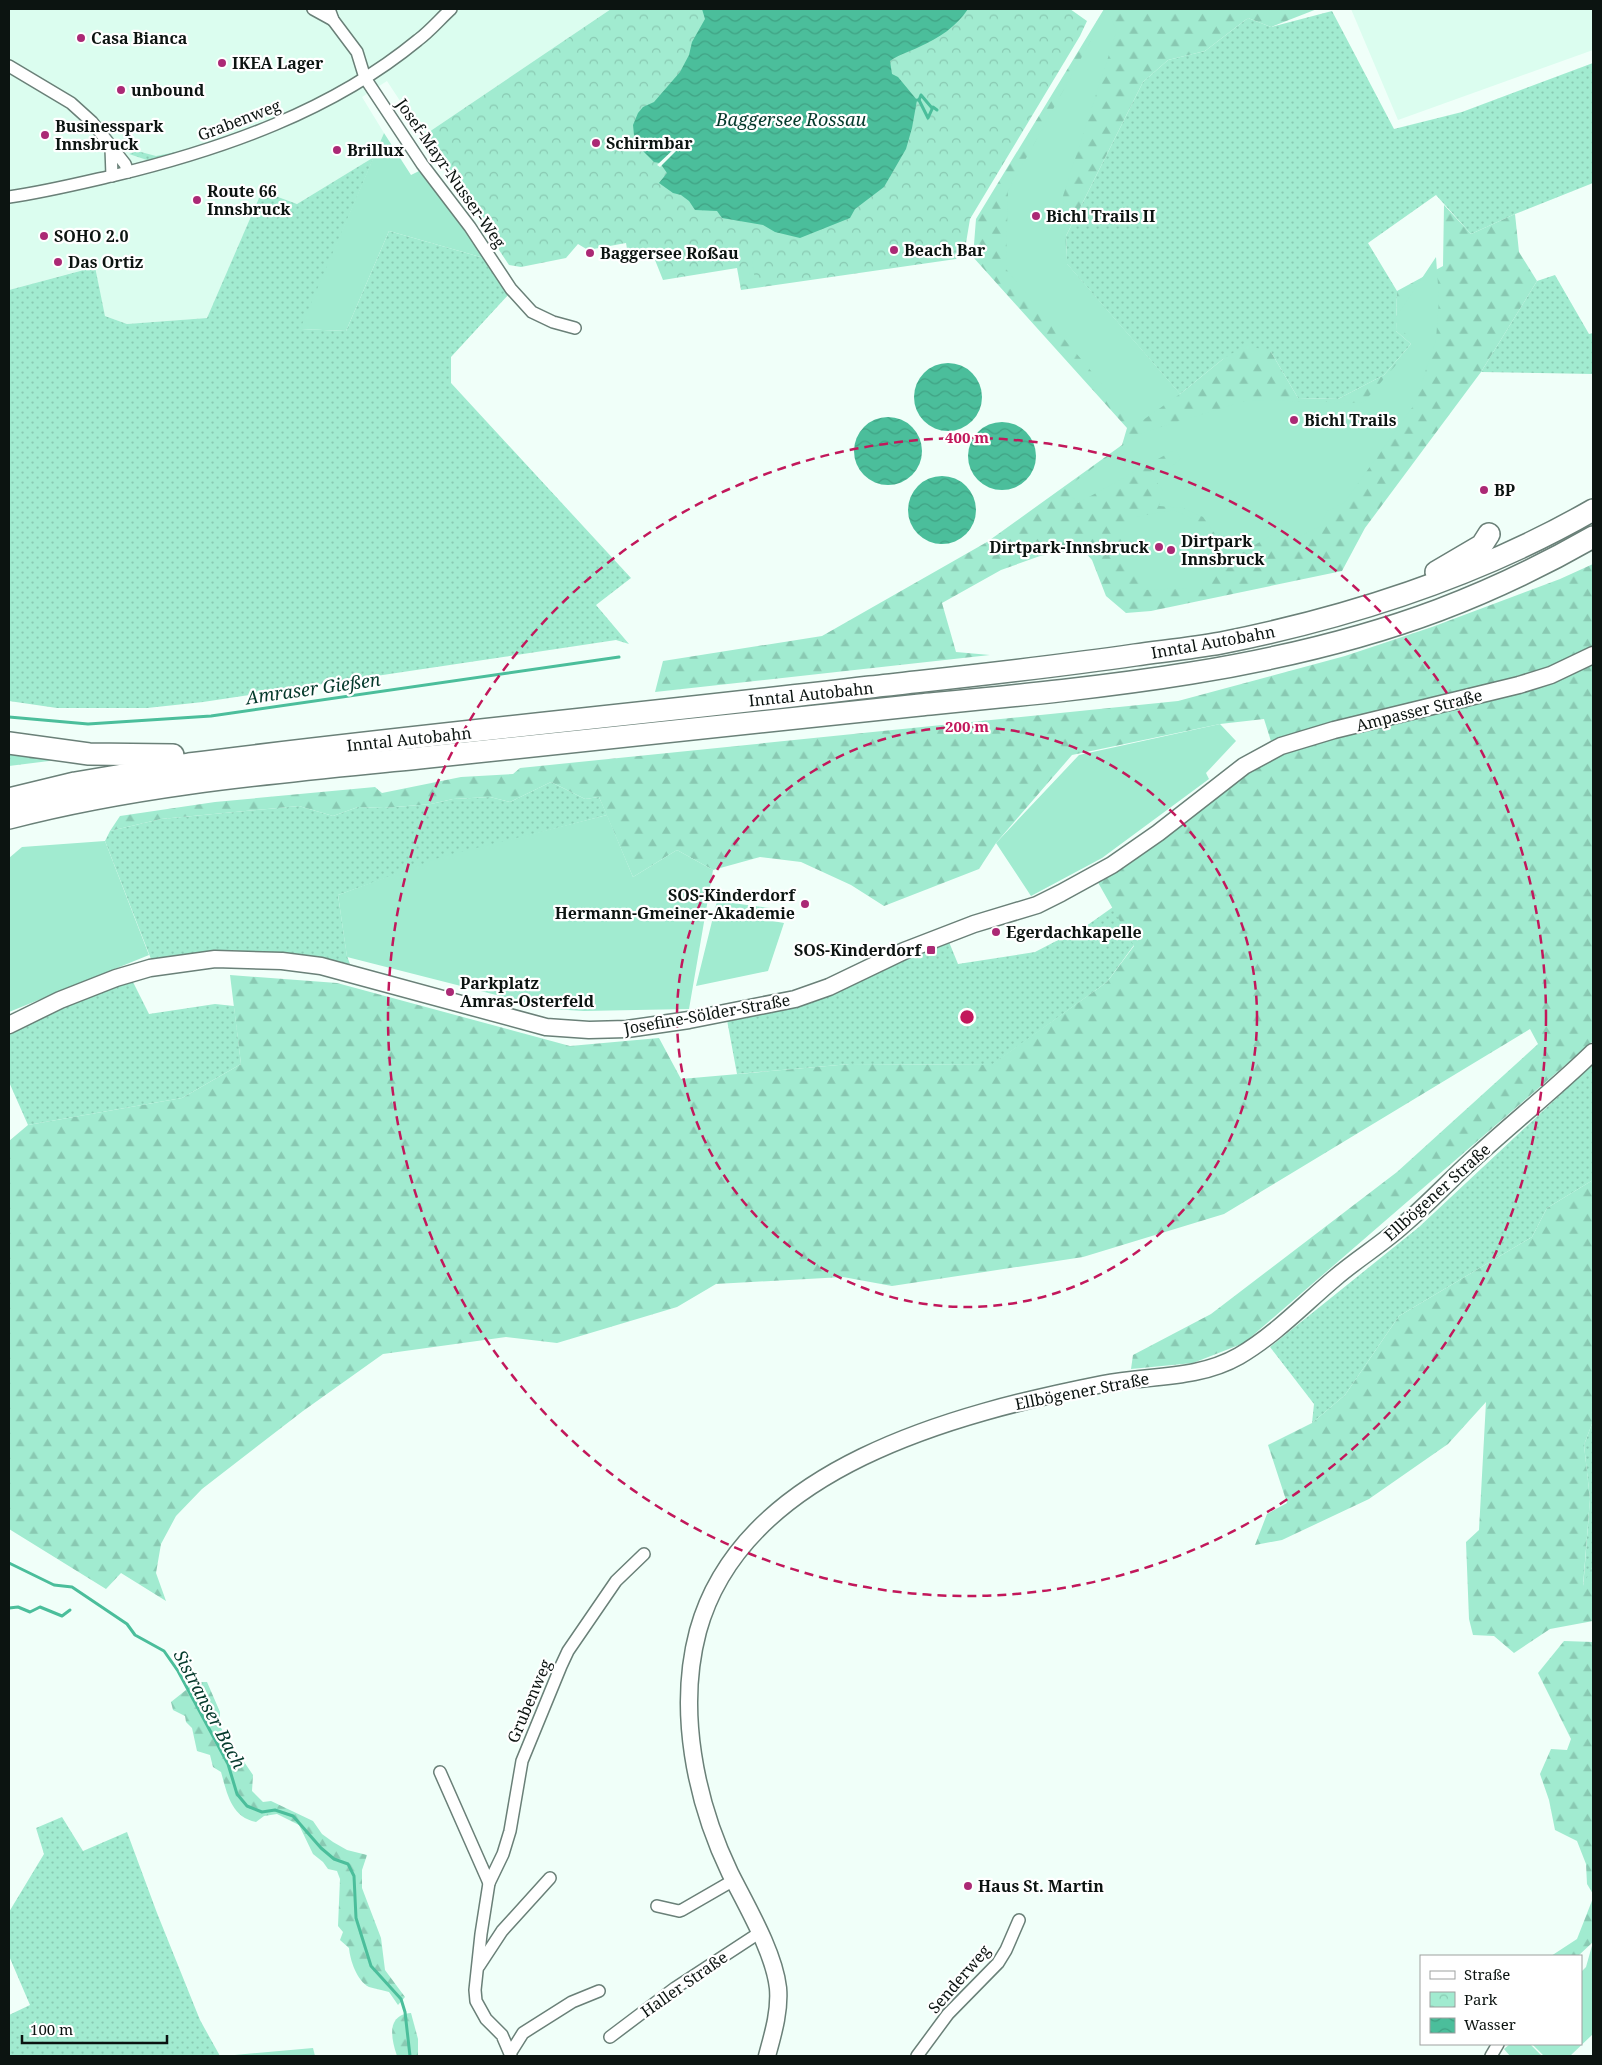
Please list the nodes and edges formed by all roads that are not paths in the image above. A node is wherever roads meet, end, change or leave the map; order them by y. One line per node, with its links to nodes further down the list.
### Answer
1 (313, 9): 4 (street)
2 (329, 9): 4 (street, Josef-Mayr-Nusser-Weg)
3 (451, 9): 6 (street, Grabenweg)
4 (333, 20): 6 (street, Josef-Mayr-Nusser-Weg)
5 (9, 66): 7 (street)
6 (365, 78): 8 (street, Grabenweg); 11 (street, Josef-Mayr-Nusser-Weg)
7 (111, 148): 8 (street); 9 (street)
8 (128, 172): 9 (street, Grabenweg)
9 (112, 176): 10 (street, Grabenweg)
10 (9, 196)
11 (576, 328)
12 (1593, 510): 15 (highway, Inntal Autobahn)
13 (1490, 534): 15 (highway)
14 (1593, 537): 17 (highway, Inntal Autobahn)
15 (1400, 596): 17 (highway, Inntal Autobahn)
16 (1593, 655): 20 (main road, Ampasser Straße)
17 (653, 722): 19 (highway, Inntal Autobahn); 22 (highway, Inntal Autobahn)
18 (9, 743): 19 (highway)
19 (238, 758): 21 (highway, Inntal Autobahn)
20 (1244, 766): 23 (main road, Josefine-Sölder-Straße)
21 (9, 799)
22 (9, 818)
23 (9, 1024)
24 (1593, 1052): 28 (main road, Ellbögener Straße)
25 (644, 1554): 29 (street, Grubenweg)
26 (440, 1772): 29 (street)
27 (550, 1878): 33 (street, Grubenweg)
28 (734, 1880): 30 (street); 32 (main road)
29 (489, 1883): 33 (street, Grubenweg)
30 (657, 1906)
31 (1019, 1920): 39 (street, Senderweg)
32 (759, 1933): 35 (street, Haller Straße); 38 (main road)
33 (478, 1967): 37 (street, Grubenweg)
34 (599, 1991): 37 (street, Grubenweg)
35 (610, 2037)
36 (1497, 2045): 40 (street)
37 (511, 2054)
38 (767, 2056)
39 (917, 2056)
40 (1491, 2056)

